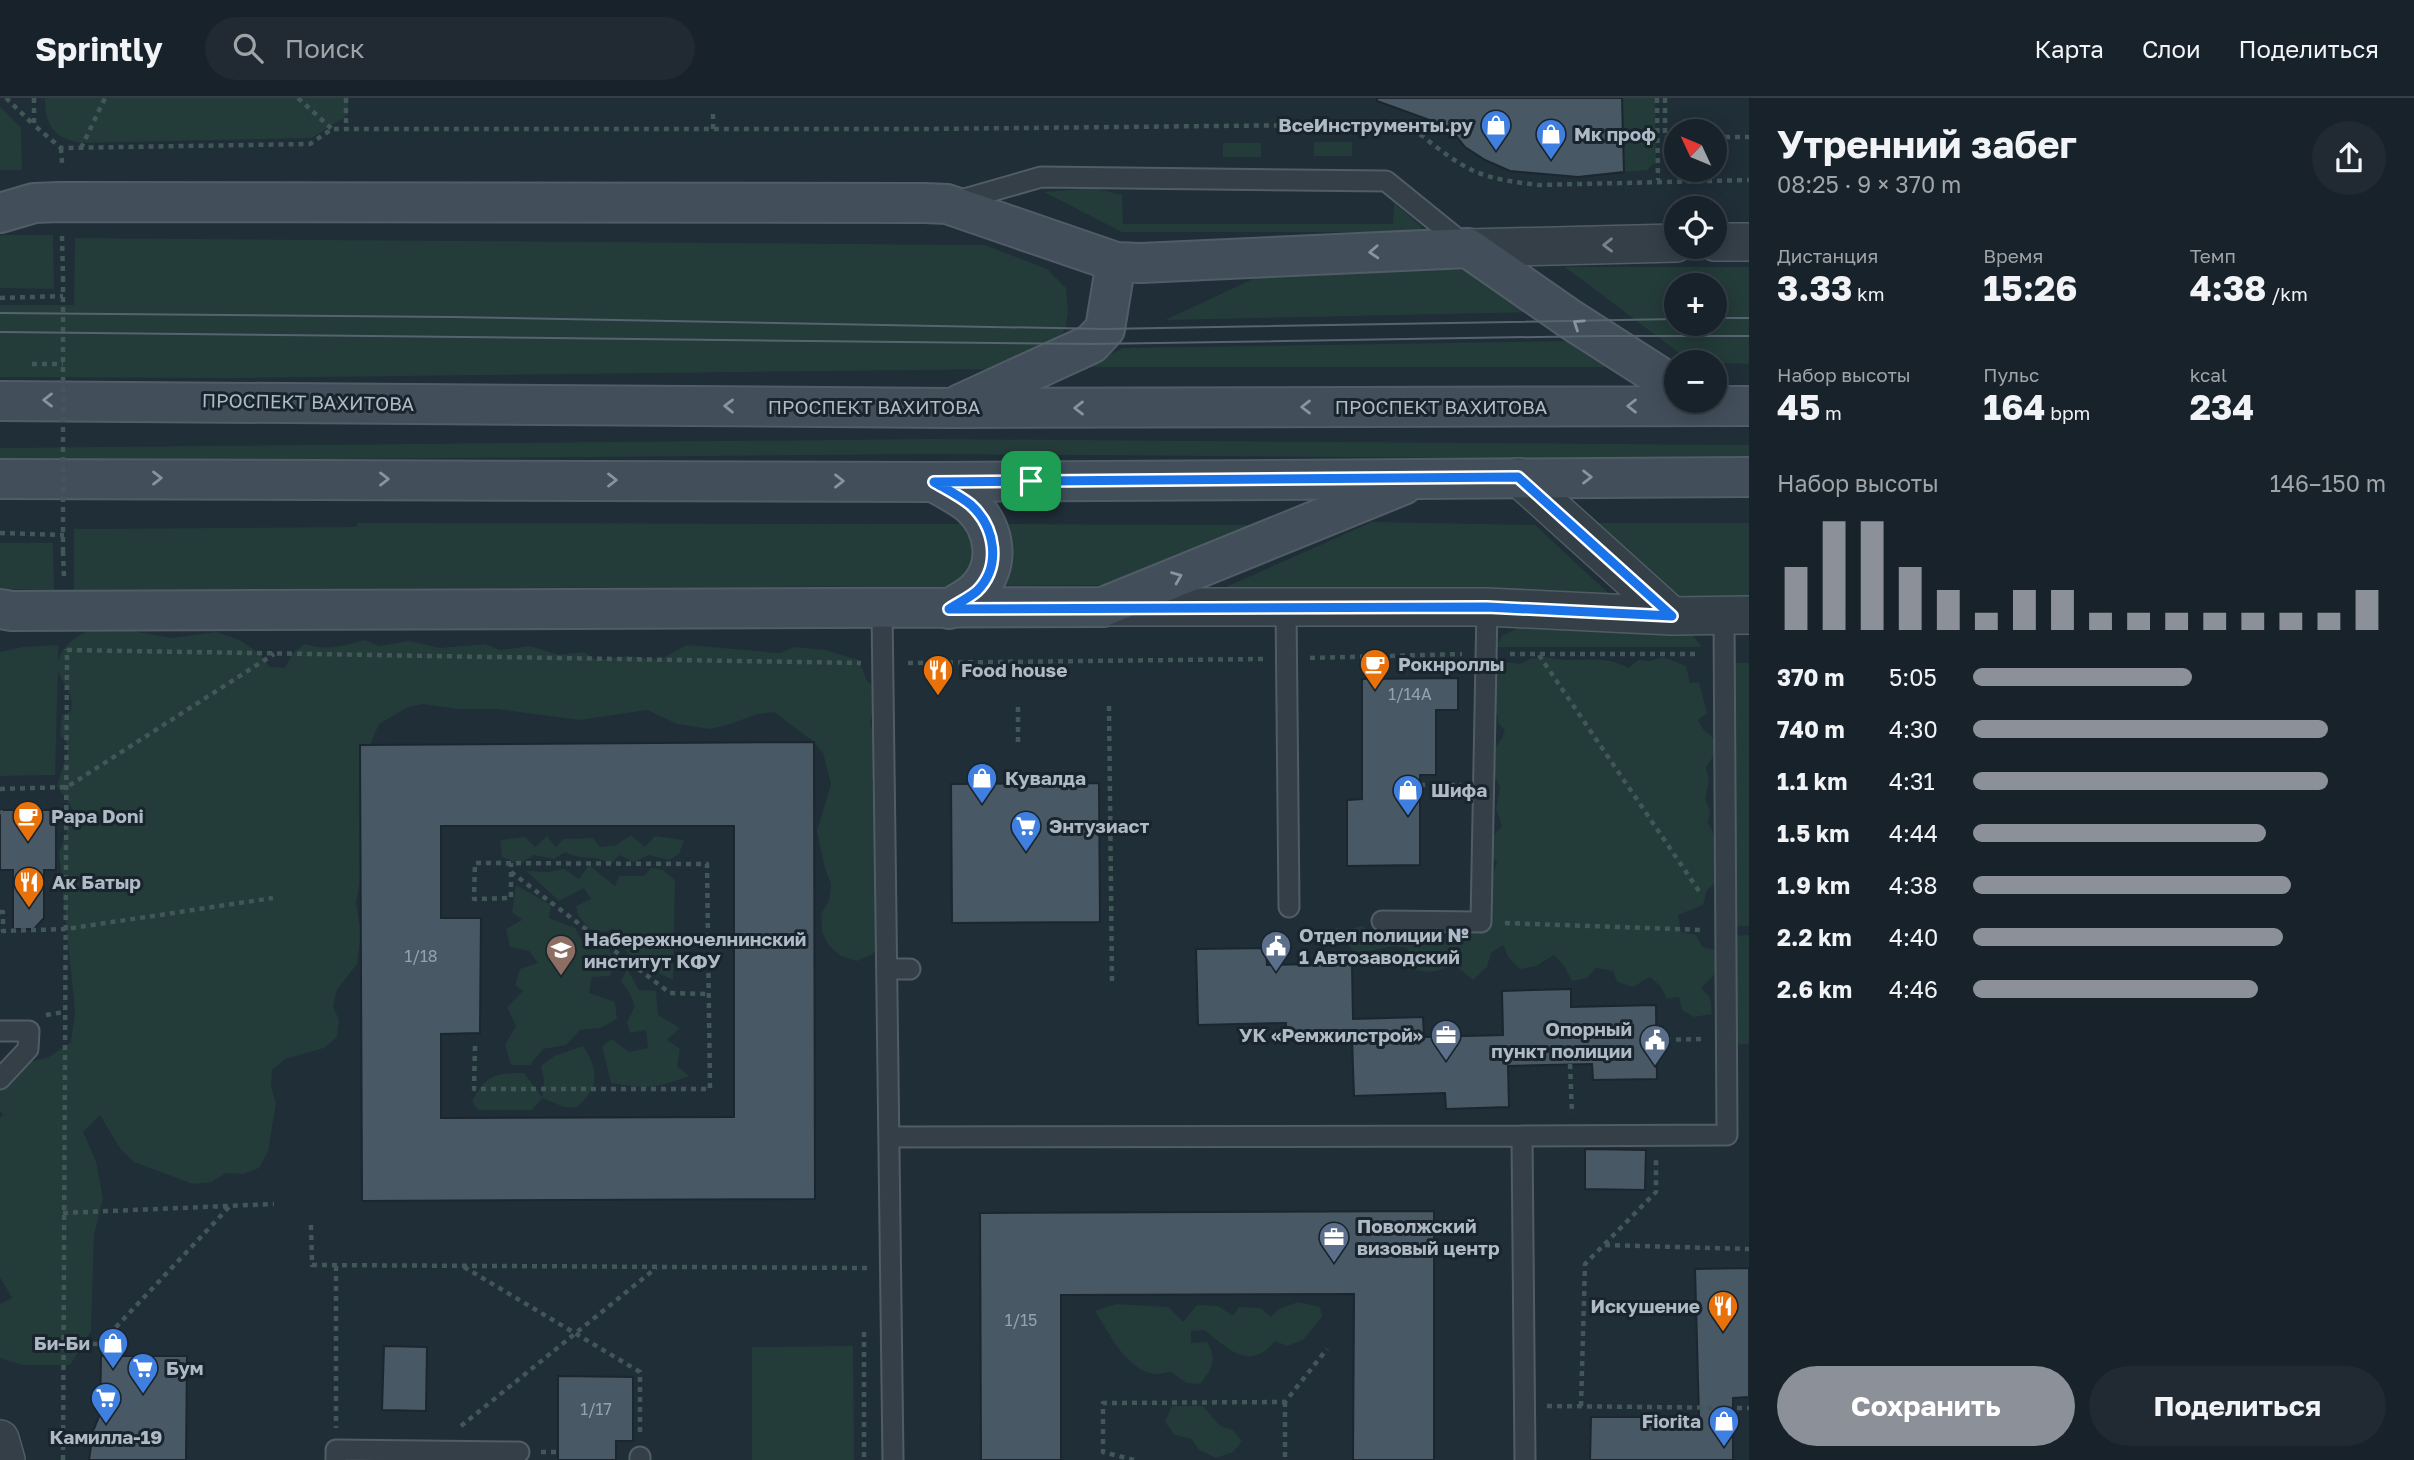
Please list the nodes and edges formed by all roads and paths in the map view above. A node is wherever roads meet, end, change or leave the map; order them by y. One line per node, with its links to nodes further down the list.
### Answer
1 (6, 98): 10 (path)
2 (34, 98): 10 (path)
3 (105, 98): 17 (path)
4 (298, 98): 11 (path)
5 (346, 98): 12 (path)
6 (1657, 98): 19 (path)
7 (1665, 98): 9 (path)
8 (713, 114): 13 (path)
9 (1665, 119)
10 (34, 125): 16 (path)
11 (332, 129): 12 (path); 17 (path)
12 (346, 129): 13 (path)
13 (713, 129): 19 (path)
14 (1727, 137): 15 (path)
15 (1749, 137)
16 (61, 148): 17 (path); 18 (path)
17 (81, 148)
18 (62, 163)
19 (1658, 180): 20 (path)
20 (1664, 180)
21 (1727, 180): 22 (path)
22 (1749, 180)
23 (0, 186): 25 (main road)
24 (947, 204): 25 (main road); 30 (lane); 31 (main road)
25 (17, 208)
26 (62, 235): 32 (path, bridge)
27 (1727, 242): 28 (street)
28 (1749, 242)
29 (1664, 243): 30 (street, one-way to 30)
30 (1468, 248): 31 (main road, one-way to 31); 34 (main road, one-way to 30)
31 (1116, 262): 39 (main road)
32 (63, 296): 33 (path); 46 (path, bridge)
33 (0, 298)
34 (1664, 379)
35 (1664, 398): 39 (main road, ПРОСПЕКТ ВАХИТОВА, one-way to 39)
36 (0, 401): 39 (main road, ПРОСПЕКТ ВАХИТОВА, one-way to 36)
37 (1727, 403): 38 (main road, ПРОСПЕКТ ВАХИТОВА)
38 (1749, 406)
39 (951, 408)
40 (1518, 477): 41 (main road, one-way to 41); 42 (main road); 54 (street)
41 (1749, 477)
42 (1421, 478): 44 (main road); 48 (main road, one-way to 42)
43 (0, 479): 44 (main road, one-way to 44)
44 (934, 482): 51 (main road)
45 (0, 533): 46 (path)
46 (64, 535): 47 (path, bridge)
47 (64, 578)
48 (1103, 607): 49 (street); 51 (main road)
49 (1286, 607): 50 (street); 69 (lane)
50 (1487, 607): 54 (street); 62 (lane)
51 (949, 609): 52 (main road)
52 (882, 610): 53 (main road); 77 (lane)
53 (4, 613)
54 (1672, 616): 55 (street)
55 (1737, 616): 76 (lane)
56 (66, 642): 64 (path)
57 (274, 654): 64 (path)
58 (1539, 654): 76 (path)
59 (1109, 706): 79 (path)
60 (1018, 707): 61 (path)
61 (1018, 744)
62 (1484, 784): 63 (path); 72 (lane)
63 (1420, 785)
64 (67, 788): 65 (path); 74 (path)
65 (0, 789)
66 (510, 863): 67 (path); 67 (path); 80 (path)
67 (510, 871): 80 (path)
68 (273, 898): 74 (path)
69 (1289, 907)
70 (0, 912): 75 (path)
71 (1382, 921): 72 (lane)
72 (1481, 922): 76 (path)
73 (39, 923): 75 (path)
74 (66, 929): 75 (path); 93 (path)
75 (46, 931)
76 (1726, 931): 82 (lane)
77 (887, 969): 78 (lane); 90 (lane)
78 (910, 970)
79 (1112, 982)
80 (707, 994): 84 (path)
81 (0, 1031): 86 (lane)
82 (1726, 1039): 83 (path); 87 (lane)
83 (1656, 1041)
84 (475, 1046)
85 (1570, 1064): 89 (path)
86 (0, 1079)
87 (1656, 1135): 89 (lane); 95 (path)
88 (1522, 1136): 89 (lane); 90 (lane); 105 (lane)
89 (1572, 1136)
90 (890, 1137): 100 (lane)
91 (274, 1204): 92 (path)
92 (230, 1206): 93 (path); 102 (path)
93 (63, 1213): 102 (path)
94 (311, 1225): 97 (path)
95 (1604, 1245): 96 (path); 106 (path)
96 (1749, 1249)
97 (336, 1266): 98 (path); 111 (path)
98 (462, 1266): 99 (path); 101 (path)
99 (657, 1267): 100 (path); 101 (path)
100 (890, 1268): 115 (lane)
101 (574, 1333): 109 (path); 112 (path)
102 (63, 1344): 114 (path)
103 (1327, 1349): 104 (path)
104 (1285, 1402): 116 (path); 117 (path)
105 (1524, 1406): 106 (path); 118 (lane)
106 (1581, 1406): 107 (path)
107 (1749, 1408)
108 (0, 1439): 113 (street)
109 (431, 1451): 110 (lane); 111 (lane)
110 (520, 1452)
111 (336, 1455)
112 (640, 1459)
113 (6, 1460)
114 (62, 1460)
115 (893, 1460)
116 (1134, 1460)
117 (1285, 1460)
118 (1525, 1460)

